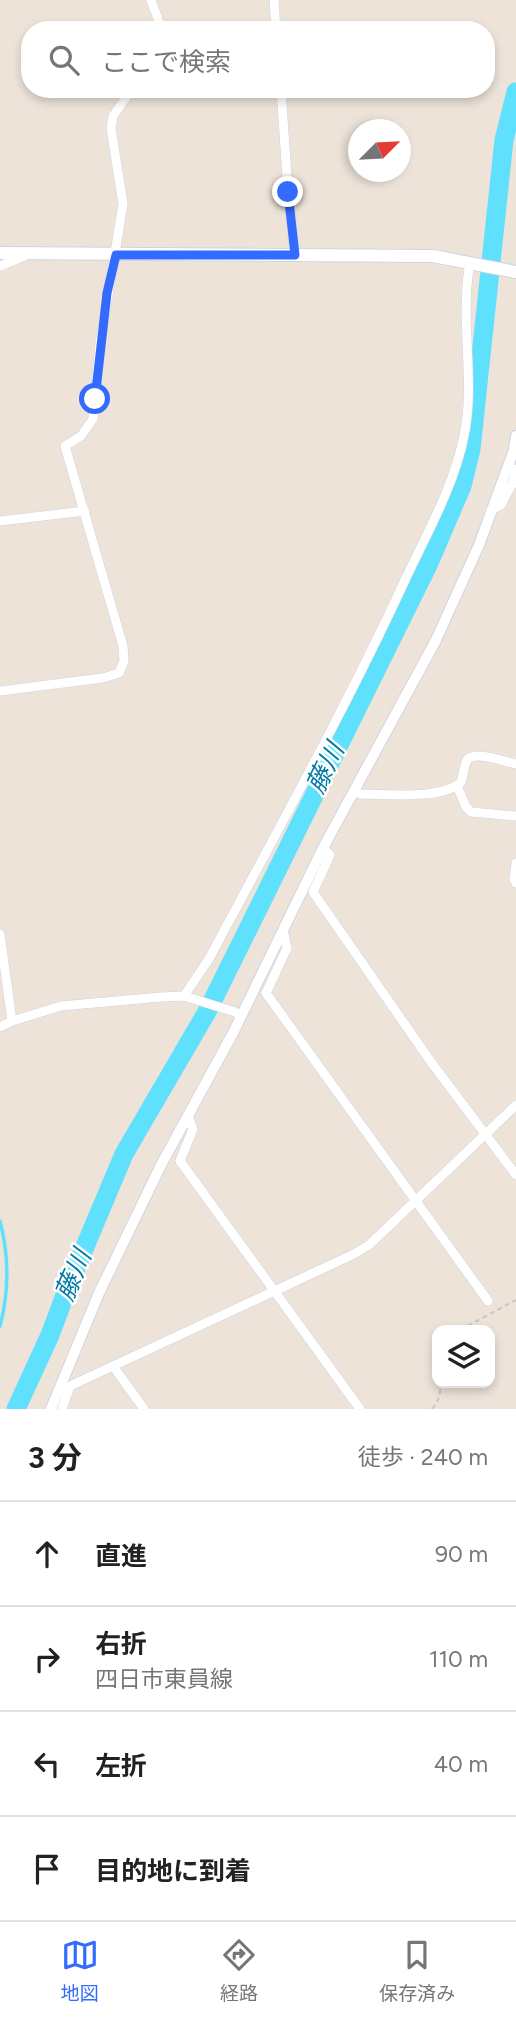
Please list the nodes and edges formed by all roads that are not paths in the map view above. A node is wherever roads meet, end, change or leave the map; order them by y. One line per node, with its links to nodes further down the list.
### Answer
1 (151, 0): 3 (street)
2 (274, 0): 4 (street)
3 (159, 21)
4 (275, 21)
5 (125, 98): 9 (street)
6 (282, 98): 10 (street)
7 (0, 253): 8 (main road)
8 (29, 254): 9 (main road); 12 (street)
9 (116, 255): 10 (main road); 19 (street)
10 (295, 255): 11 (main road)
11 (475, 264): 13 (main road); 31 (street)
12 (0, 265)
13 (512, 271)
14 (516, 436): 15 (street)
15 (515, 451): 18 (street)
16 (516, 469): 17 (street)
17 (515, 482): 18 (street)
18 (491, 510): 24 (street)
19 (85, 511): 20 (street); 21 (street)
20 (0, 521)
21 (0, 691)
22 (516, 764): 23 (street)
23 (457, 786): 24 (street); 25 (street)
24 (354, 792): 26 (street)
25 (516, 816)
26 (323, 848): 29 (street); 37 (street)
27 (516, 863): 28 (street)
28 (516, 883)
29 (283, 930): 32 (street); 39 (street)
30 (0, 934): 33 (street)
31 (188, 998): 32 (street); 33 (street)
32 (238, 1014): 36 (street)
33 (12, 1021): 34 (street)
34 (0, 1027)
35 (516, 1105): 37 (street)
36 (188, 1116): 40 (street); 43 (street)
37 (485, 1136): 38 (street); 39 (street)
38 (516, 1175)
39 (416, 1201): 40 (street); 41 (street)
40 (275, 1292): 42 (street); 46 (street)
41 (488, 1300)
42 (113, 1366): 44 (street); 45 (street)
43 (51, 1409)
44 (62, 1409)
45 (144, 1409)
46 (360, 1409)

